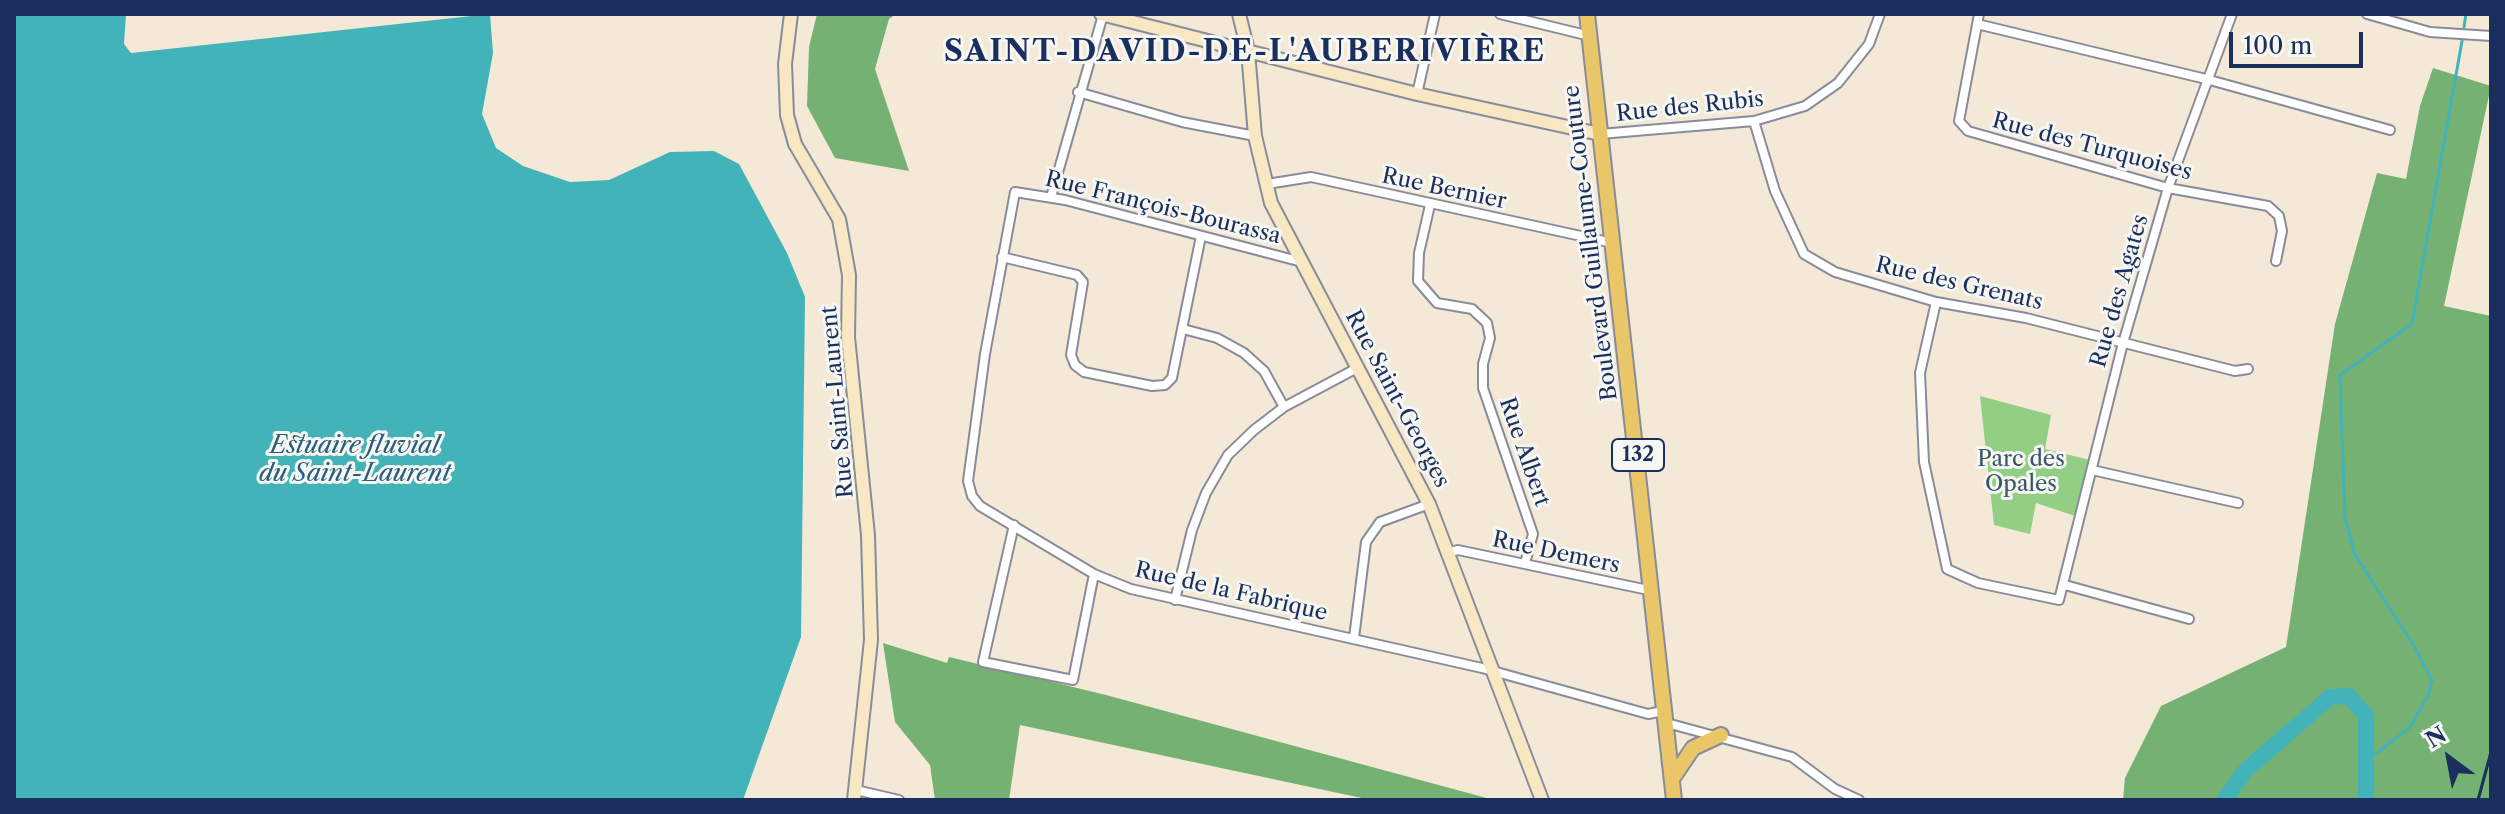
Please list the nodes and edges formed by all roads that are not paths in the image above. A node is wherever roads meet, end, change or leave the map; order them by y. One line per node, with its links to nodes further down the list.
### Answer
1 (791, 14): 55 (street, Rue Saint-Laurent)
2 (1102, 14): 11 (street); 17 (street)
3 (1239, 14): 15 (street, Rue Saint-Georges)
4 (1435, 14): 18 (street)
5 (1500, 14): 13 (street)
6 (1587, 14): 13 (main road, Boulevard Guillaume-Couture / 132)
7 (1880, 14): 19 (street, Rue des Rubis)
8 (1979, 14): 12 (street, Rue des Turquoises)
9 (2232, 14): 16 (street, Rue des Agates)
10 (2367, 14): 14 (street)
11 (1142, 19): 15 (street)
12 (1977, 24): 16 (street); 24 (street, Rue des Turquoises)
13 (1590, 36): 21 (main road, Boulevard Guillaume-Couture / 132)
14 (2491, 36)
15 (1248, 51): 18 (street); 22 (street, Rue Saint-Georges)
16 (2206, 79): 20 (street); 24 (street, Rue des Agates)
17 (1078, 92): 22 (street); 26 (street)
18 (1417, 94): 21 (street)
19 (1754, 121): 21 (street, Rue des Rubis); 33 (street, Rue des Grenats)
20 (2390, 130)
21 (1600, 134): 29 (main road, Boulevard Guillaume-Couture / 132)
22 (1255, 136): 23 (street, Rue Saint-Georges)
23 (1267, 184): 27 (street, Rue Bernier); 32 (street, Rue Saint-Georges)
24 (2168, 188): 31 (street, Rue des Turquoises); 35 (street, Rue des Agates)
25 (1015, 192): 26 (street, Rue François-Bourassa); 30 (street, Rue de la Fabrique)
26 (1051, 197): 28 (street, Rue François-Bourassa)
27 (1430, 205): 29 (street, Rue Bernier); 44 (street, Rue Albert)
28 (1201, 236): 32 (street, Rue François-Bourassa); 34 (street)
29 (1613, 243): 47 (main road, Boulevard Guillaume-Couture / 132)
30 (1002, 257): 34 (street); 42 (street, Rue de la Fabrique)
31 (2276, 261)
32 (1302, 262): 36 (street, Rue Saint-Georges)
33 (1936, 302): 35 (street, Rue des Grenats); 46 (street)
34 (1183, 329): 38 (street)
35 (2123, 343): 37 (street, Rue des Grenats); 39 (street, Rue des Agates)
36 (1359, 367): 38 (street); 41 (street, Rue Saint-Georges)
37 (2248, 369)
38 (1284, 407): 48 (street)
39 (2092, 470): 40 (street); 46 (street, Rue des Agates)
40 (2238, 503)
41 (1429, 504): 43 (street, Rue Saint-Georges); 50 (street)
42 (1014, 525): 45 (street, Rue de la Fabrique); 45 (street)
43 (1450, 552): 44 (street, Rue Demers); 51 (street, Rue Saint-Georges)
44 (1525, 563): 47 (street, Rue Demers)
45 (1094, 574): 48 (street, Rue de la Fabrique)
46 (2065, 585): 49 (street)
47 (1653, 591): 52 (main road, Boulevard Guillaume-Couture / 132)
48 (1175, 600): 50 (street, Rue de la Fabrique)
49 (2189, 619)
50 (1354, 638): 51 (street, Rue de la Fabrique)
51 (1495, 671): 52 (street, Rue de la Fabrique); 57 (street, Rue Saint-Georges)
52 (1663, 716): 53 (street, Rue de la Fabrique); 54 (main road, Boulevard Guillaume-Couture / 132)
53 (1721, 735): 54 (main road); 59 (street, Rue de la Fabrique)
54 (1672, 779): 58 (main road, Boulevard Guillaume-Couture / 132)
55 (855, 795): 56 (street)
56 (899, 800)
57 (1542, 800)
58 (1674, 800)
59 (1859, 800)

